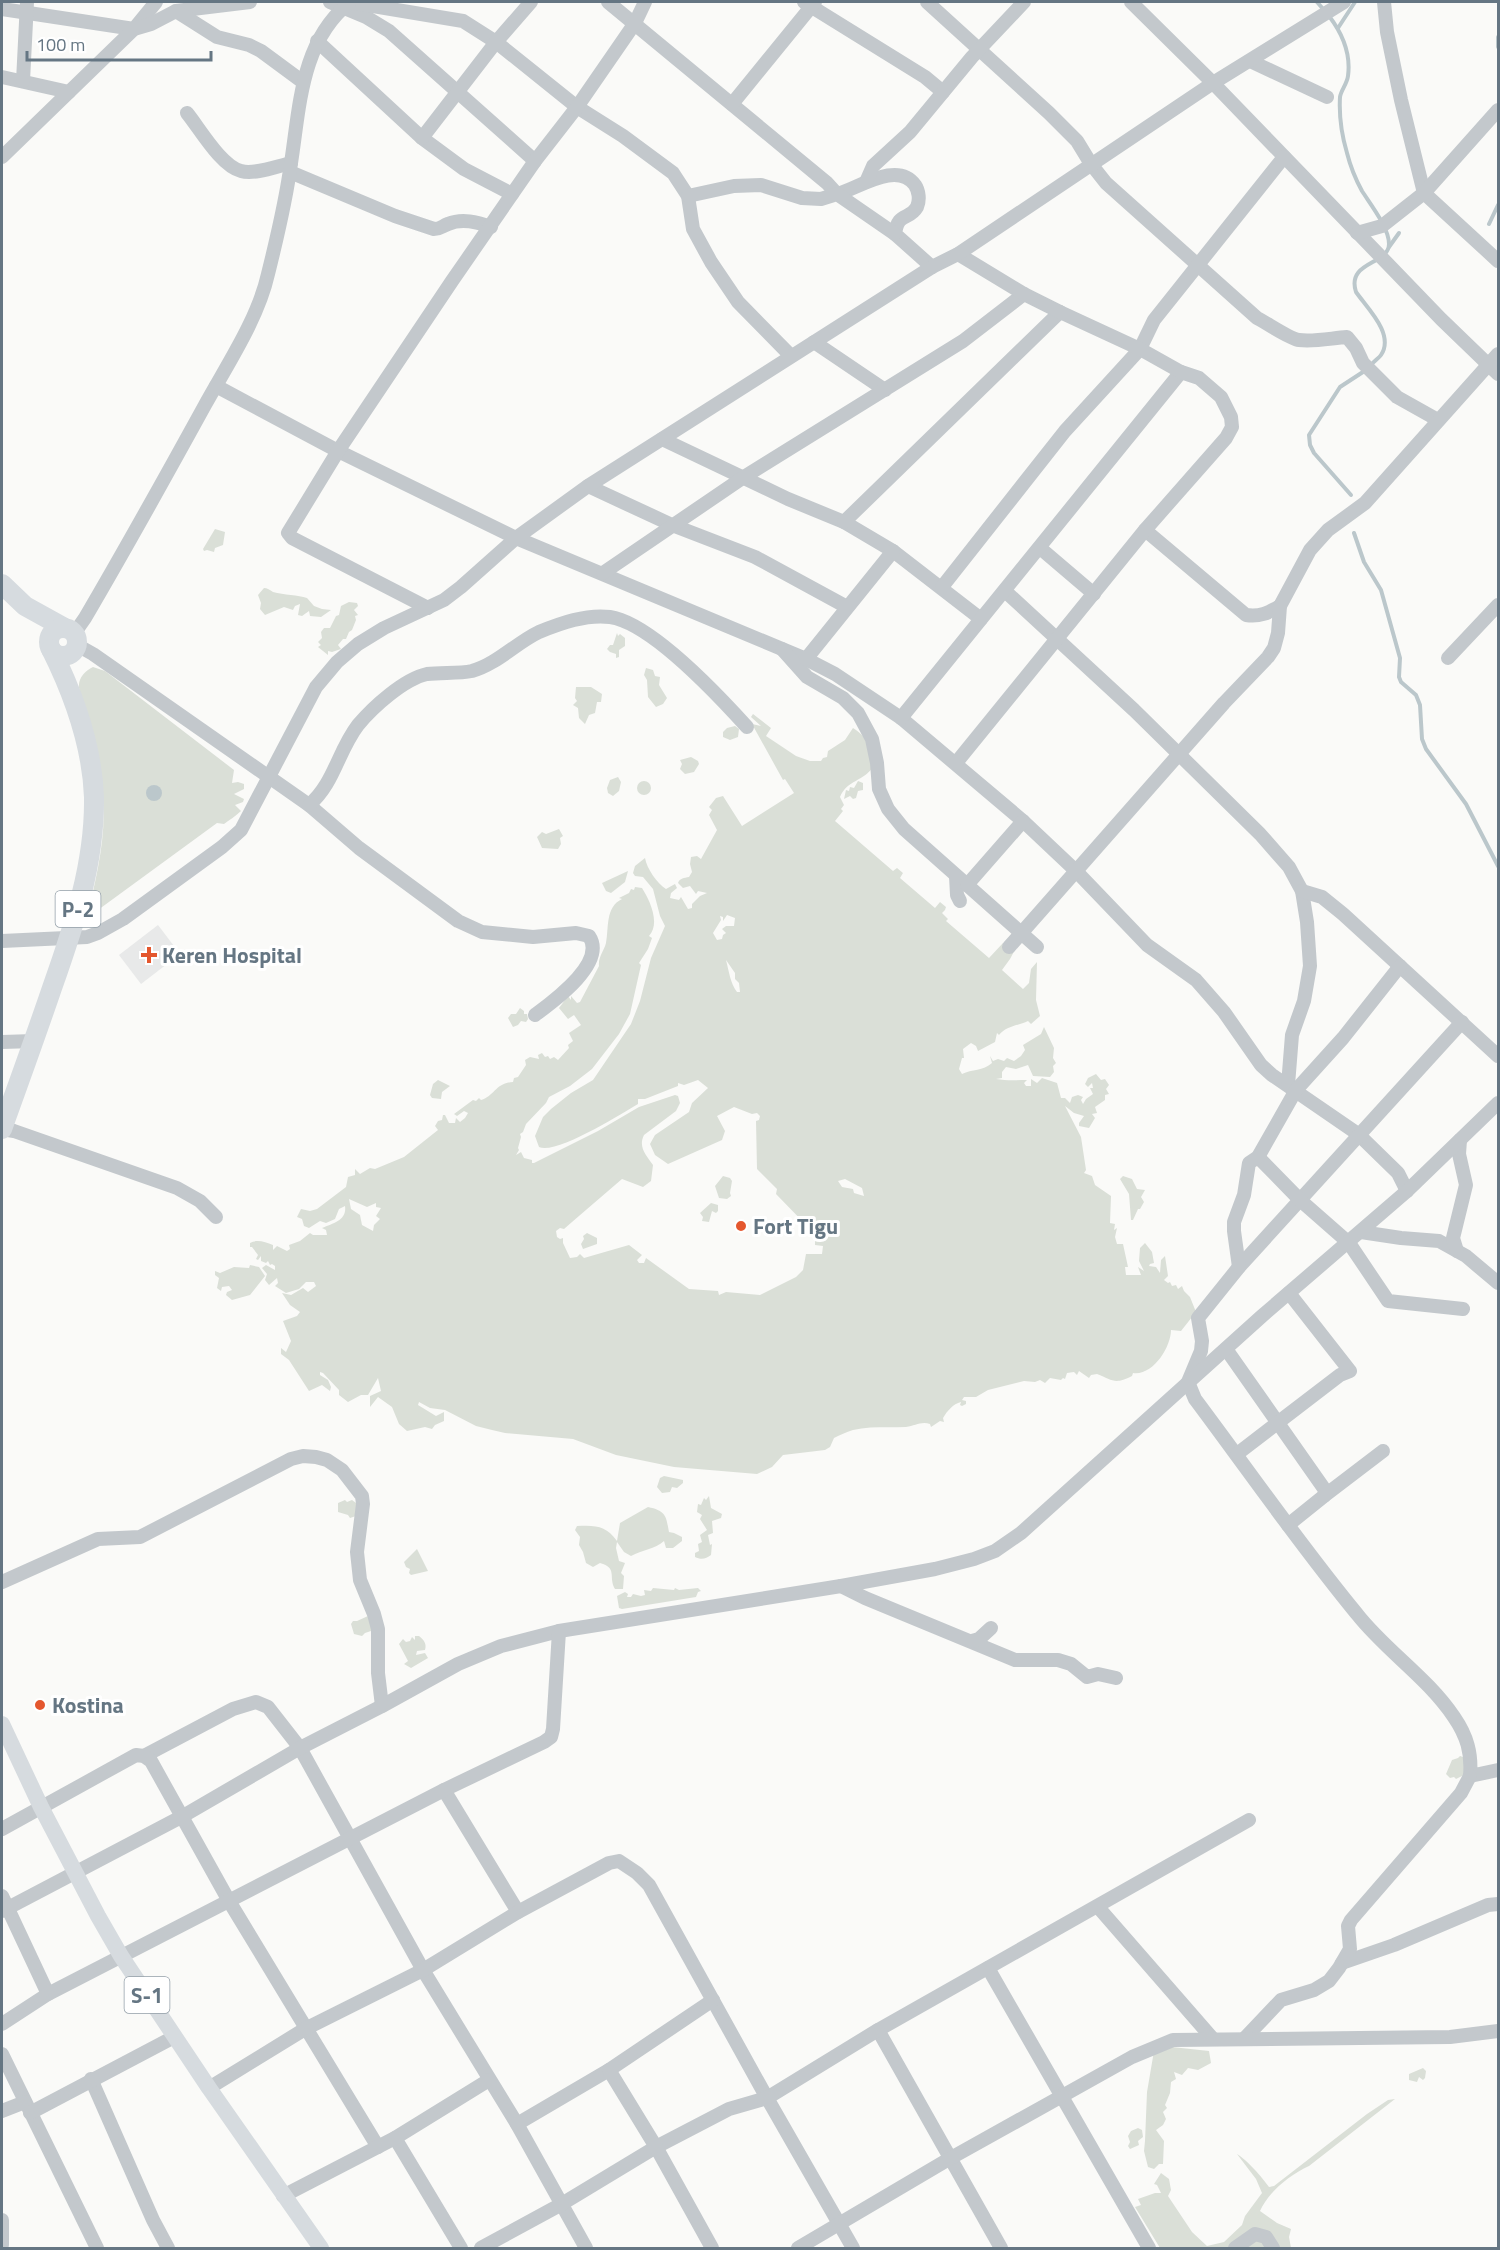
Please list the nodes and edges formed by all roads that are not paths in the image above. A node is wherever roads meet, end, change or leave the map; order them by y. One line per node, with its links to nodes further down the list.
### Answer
1 (156, 2): 17 (street)
2 (250, 2): 15 (street)
3 (531, 2): 19 (street)
4 (608, 2): 16 (street)
5 (645, 2): 16 (street)
6 (927, 2): 20 (street)
7 (1024, 2): 20 (street)
8 (1131, 2): 25 (street)
9 (1344, 2): 21 (street)
10 (1384, 2): 42 (street)
11 (343, 3): 18 (street); 19 (street); 27 (street)
12 (810, 3): 28 (street); 30 (street)
13 (27, 7): 14 (street); 17 (street); 23 (street)
14 (2, 9)
15 (176, 11): 17 (street); 24 (street)
16 (635, 23): 30 (street); 31 (street)
17 (134, 29): 26 (street)
18 (317, 41): 24 (street); 34 (street)
19 (496, 42): 27 (street); 31 (street)
20 (981, 50): 28 (street); 39 (street)
21 (1250, 61): 25 (street); 29 (street)
22 (2, 77): 23 (street)
23 (23, 81): 26 (street)
24 (303, 82): 40 (street)
25 (1213, 82): 37 (street); 39 (street)
26 (69, 92): 35 (street)
27 (457, 92): 34 (street); 38 (street)
28 (943, 92): 41 (street)
29 (1327, 97)
30 (732, 104): 43 (street)
31 (578, 107): 38 (street); 45 (street)
32 (1498, 110): 42 (street)
33 (187, 113): 40 (street)
34 (422, 138): 44 (street)
35 (8, 142): 36 (street)
36 (2, 157)
37 (1284, 158): 47 (street); 51 (street)
38 (535, 161): 44 (street)
39 (1091, 164): 49 (street); 51 (street)
40 (291, 167): 46 (street); 61 (street)
41 (866, 182): 43 (street); 48 (street)
42 (1424, 193): 47 (street); 50 (street)
43 (837, 194): 45 (street); 48 (street)
44 (512, 195): 46 (street)
45 (688, 196): 58 (street)
46 (491, 227): 65 (street)
47 (1357, 233): 59 (street)
48 (895, 234): 52 (street)
49 (958, 254): 52 (street); 53 (street)
50 (1498, 261)
51 (1197, 264): 56 (street); 63 (street)
52 (932, 267): 55 (street)
53 (1024, 294): 54 (street); 62 (street)
54 (1060, 312): 56 (street); 68 (street)
55 (814, 342): 58 (street); 62 (street)
56 (1140, 349): 60 (street); 76 (street)
57 (1498, 354): 59 (street)
58 (790, 356): 64 (street)
59 (1494, 370): 63 (street)
60 (1181, 372): 70 (street); 72 (street)
61 (216, 386): 65 (street); 85 (street)
62 (885, 390): 66 (street)
63 (1438, 420): 81 (street)
64 (662, 439): 66 (street); 67 (street)
65 (338, 451): 71 (street); 83 (street)
66 (744, 477): 68 (street); 69 (street)
67 (588, 486): 69 (street); 71 (street)
68 (844, 522): 73 (street)
69 (672, 525): 74 (street); 82 (street)
70 (1145, 530): 78 (street); 81 (street)
71 (516, 538): 74 (street); 83 (street)
72 (1040, 548): 77 (street); 78 (street)
73 (893, 551): 76 (street); 82 (street)
74 (603, 573): 88 (street)
75 (2, 584): 80 (highway, P-2)
76 (942, 587): 84 (street)
77 (1005, 591): 84 (street); 86 (street)
78 (1094, 594): 86 (street)
79 (1498, 605): 89 (street)
80 (25, 606): 85 (highway, P-2); 87 (highway, P-2)
81 (1280, 606): 94 (street)
82 (847, 607): 90 (street)
83 (428, 608): 96 (street)
84 (981, 619): 92 (street)
85 (72, 638): 87 (highway); 91 (highway); 96 (street)
86 (1058, 638): 94 (street); 95 (street)
87 (50, 648): 91 (highway, P-2)
88 (781, 648): 90 (street); 100 (street)
89 (1448, 658)
90 (806, 659): 92 (street)
91 (67, 681): 104 (highway, P-2)
92 (901, 718): 95 (street)
93 (747, 727): 97 (street)
94 (1178, 754): 99 (street); 101 (street)
95 (956, 763): 98 (street)
96 (267, 776): 97 (street); 104 (street)
97 (309, 805): 109 (street)
98 (1023, 821): 99 (street); 100 (street)
99 (1076, 871): 103 (street); 114 (street)
100 (962, 881): 102 (street); 103 (street)
101 (1302, 891): 108 (street); 114 (street)
102 (960, 901)
103 (1022, 933): 106 (street); 107 (street)
104 (70, 938): 105 (street); 111 (highway, P-2)
105 (2, 941)
106 (1009, 947)
107 (1037, 947)
108 (1400, 966): 110 (street); 114 (street)
109 (535, 1015)
110 (1462, 1022): 113 (street); 117 (street)
111 (34, 1041): 112 (street); 116 (highway, P-2)
112 (2, 1042)
113 (1498, 1056)
114 (1292, 1087): 117 (street); 119 (street)
115 (1498, 1103): 118 (street)
116 (2, 1129): 122 (street)
117 (1358, 1134): 120 (street); 121 (street)
118 (1460, 1140): 120 (street); 125 (street)
119 (1257, 1156): 121 (street); 126 (street)
120 (1407, 1191): 123 (street)
121 (1299, 1200): 124 (street); 126 (street)
122 (216, 1217)
123 (1361, 1232): 124 (street); 125 (street)
124 (1349, 1243): 128 (street); 129 (street)
125 (1457, 1251): 127 (street)
126 (1239, 1267): 131 (street)
127 (1498, 1283)
128 (1289, 1293): 130 (street); 132 (street)
129 (1463, 1309)
130 (1226, 1349): 131 (street); 132 (street)
131 (1188, 1382): 134 (street); 138 (street)
132 (1276, 1423): 134 (street); 135 (street)
133 (1383, 1451): 135 (street)
134 (1237, 1454): 136 (street)
135 (1327, 1492): 136 (street)
136 (1288, 1525): 148 (street)
137 (2, 1582): 143 (street)
138 (841, 1586): 140 (street); 141 (street)
139 (991, 1628): 141 (street)
140 (560, 1630): 143 (street); 149 (street)
141 (972, 1641): 142 (street)
142 (1116, 1678)
143 (382, 1706): 145 (street)
144 (3, 1734): 150 (main road, S-1)
145 (300, 1748): 146 (street); 151 (street); 154 (street)
146 (144, 1756): 150 (street); 151 (street)
147 (1498, 1770): 148 (street)
148 (1470, 1776): 162 (street)
149 (444, 1790): 154 (street); 160 (street)
150 (41, 1807): 153 (street); 155 (main road, S-1)
151 (183, 1816): 155 (street); 156 (street)
152 (1249, 1820): 159 (street)
153 (2, 1829)
154 (351, 1839): 156 (street); 164 (street)
155 (76, 1873): 157 (street); 161 (main road, S-1)
156 (229, 1901): 161 (street); 168 (street)
157 (4, 1904): 165 (street)
158 (1498, 1904): 162 (street)
159 (1098, 1907): 163 (street); 172 (street)
160 (518, 1912): 164 (street); 166 (street)
161 (121, 1956): 165 (street); 171 (main road, S-1)
162 (1342, 1964): 173 (street)
163 (988, 1968): 169 (street); 179 (street)
164 (423, 1970): 168 (street); 177 (street)
165 (48, 1994): 167 (street)
166 (713, 2000): 175 (street); 180 (street)
167 (2, 2024)
168 (305, 2029): 178 (street); 185 (street)
169 (878, 2030): 180 (street); 187 (street)
170 (1498, 2031): 173 (street)
171 (174, 2037): 176 (street); 178 (main road, S-1)
172 (1213, 2039): 173 (street); 179 (street)
173 (1245, 2039)
174 (2, 2054): 181 (street)
175 (609, 2070): 183 (street); 186 (street)
176 (91, 2079): 181 (street); 195 (street)
177 (489, 2080): 183 (street); 184 (street)
178 (209, 2088): 188 (main road, S-1)
179 (1062, 2095): 187 (street); 203 (street)
180 (767, 2098): 186 (street); 191 (street)
181 (27, 2107): 182 (street); 194 (street)
182 (2, 2111)
183 (517, 2124): 189 (street)
184 (395, 2138): 185 (street); 197 (street)
185 (378, 2147): 188 (street)
186 (656, 2147): 189 (street); 200 (street)
187 (949, 2158): 191 (street); 193 (street)
188 (283, 2196): 196 (main road, S-1)
189 (560, 2205): 198 (street); 199 (street)
190 (2, 2220): 192 (street)
191 (839, 2222): 201 (street); 202 (street)
192 (2, 2245)
193 (997, 2247)
194 (97, 2248)
195 (168, 2248)
196 (321, 2248)
197 (461, 2248)
198 (481, 2248)
199 (586, 2248)
200 (712, 2248)
201 (798, 2248)
202 (853, 2248)
203 (1149, 2248)
204 (1235, 2248): 205 (street)
205 (1273, 2248)

